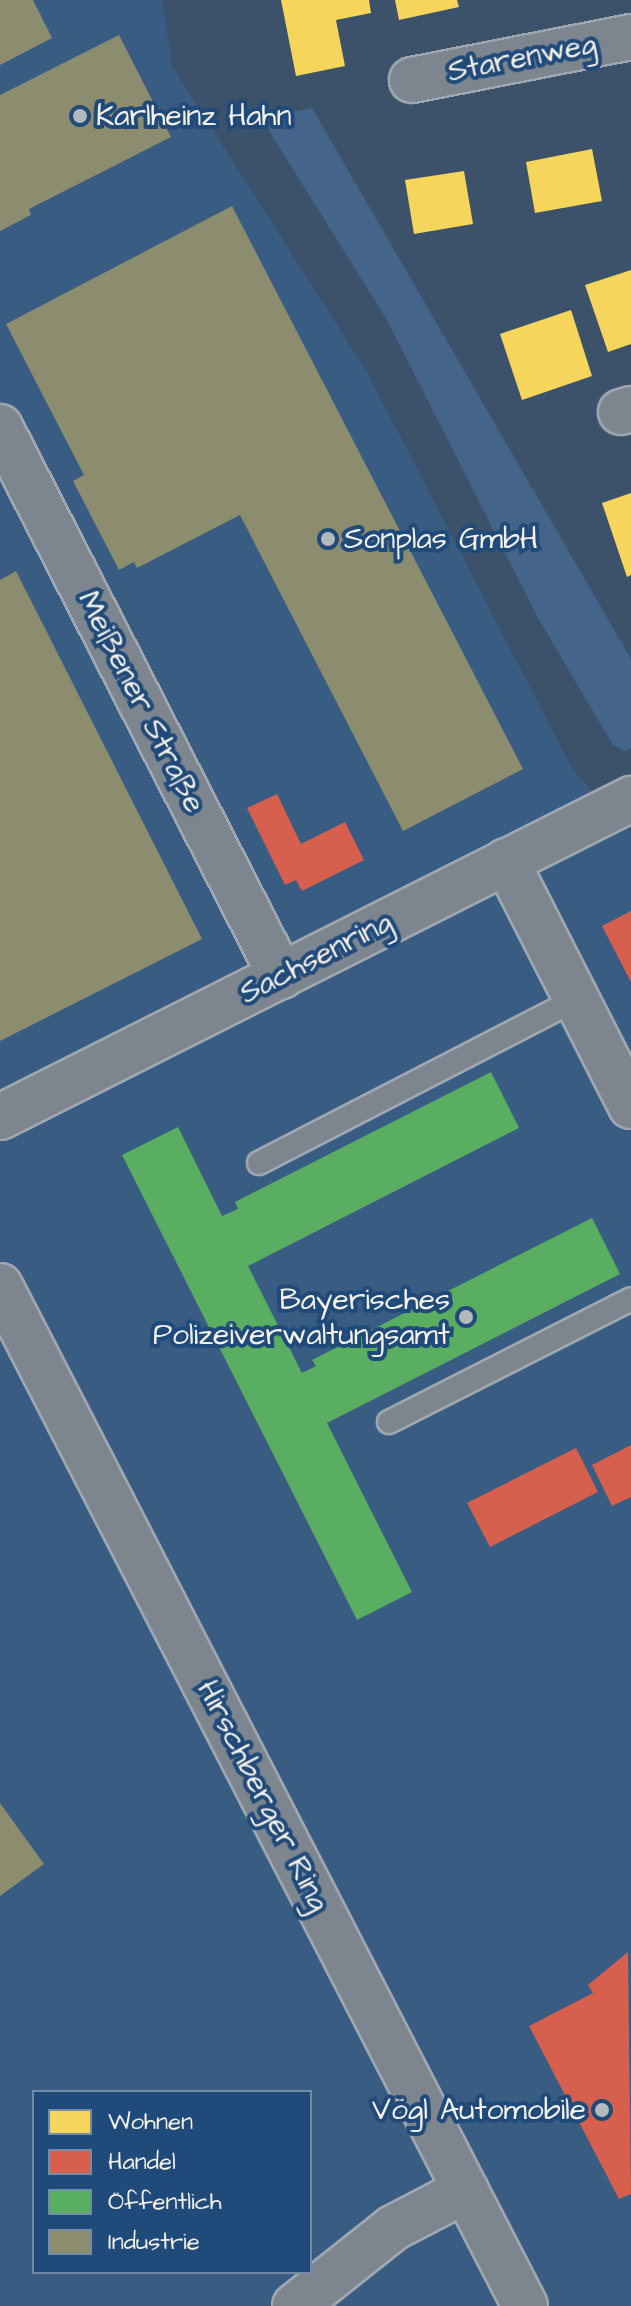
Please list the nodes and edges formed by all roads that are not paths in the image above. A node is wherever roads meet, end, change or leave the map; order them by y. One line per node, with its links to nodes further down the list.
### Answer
1 (631, 37): 2 (street, Starenweg)
2 (412, 80)
3 (0, 427): 6 (street, Meißener Straße)
4 (631, 799): 5 (street, Sachsenring)
5 (506, 861): 6 (street, Sachsenring); 7 (street)
6 (281, 976): 9 (street, Sachsenring)
7 (577, 999): 8 (street); 10 (lane)
8 (631, 1106)
9 (0, 1117)
10 (259, 1163)
11 (0, 1286): 14 (street, Hirschberger Ring)
12 (631, 1299): 13 (lane)
13 (389, 1422)
14 (466, 2190): 15 (street); 16 (street, Hirschberger Ring)
15 (295, 2306)
16 (525, 2306)

